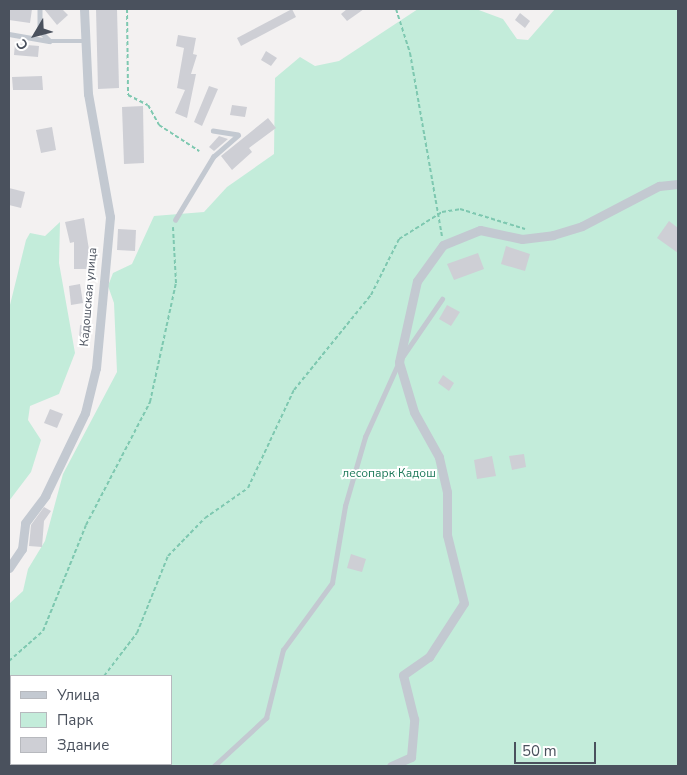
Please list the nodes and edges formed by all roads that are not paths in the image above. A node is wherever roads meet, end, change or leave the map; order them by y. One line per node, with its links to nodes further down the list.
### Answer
1 (40, 9): 5 (lane)
2 (84, 9): 4 (street, Кадошская улица)
3 (9, 34): 5 (lane)
4 (84, 41): 5 (lane); 11 (street, Кадошская улица)
5 (50, 42)
6 (213, 131): 8 (lane)
7 (678, 184): 10 (street)
8 (175, 220)
9 (442, 299): 10 (lane)
10 (399, 362): 12 (lane); 13 (street)
11 (9, 568)
12 (214, 766)
13 (391, 766)

